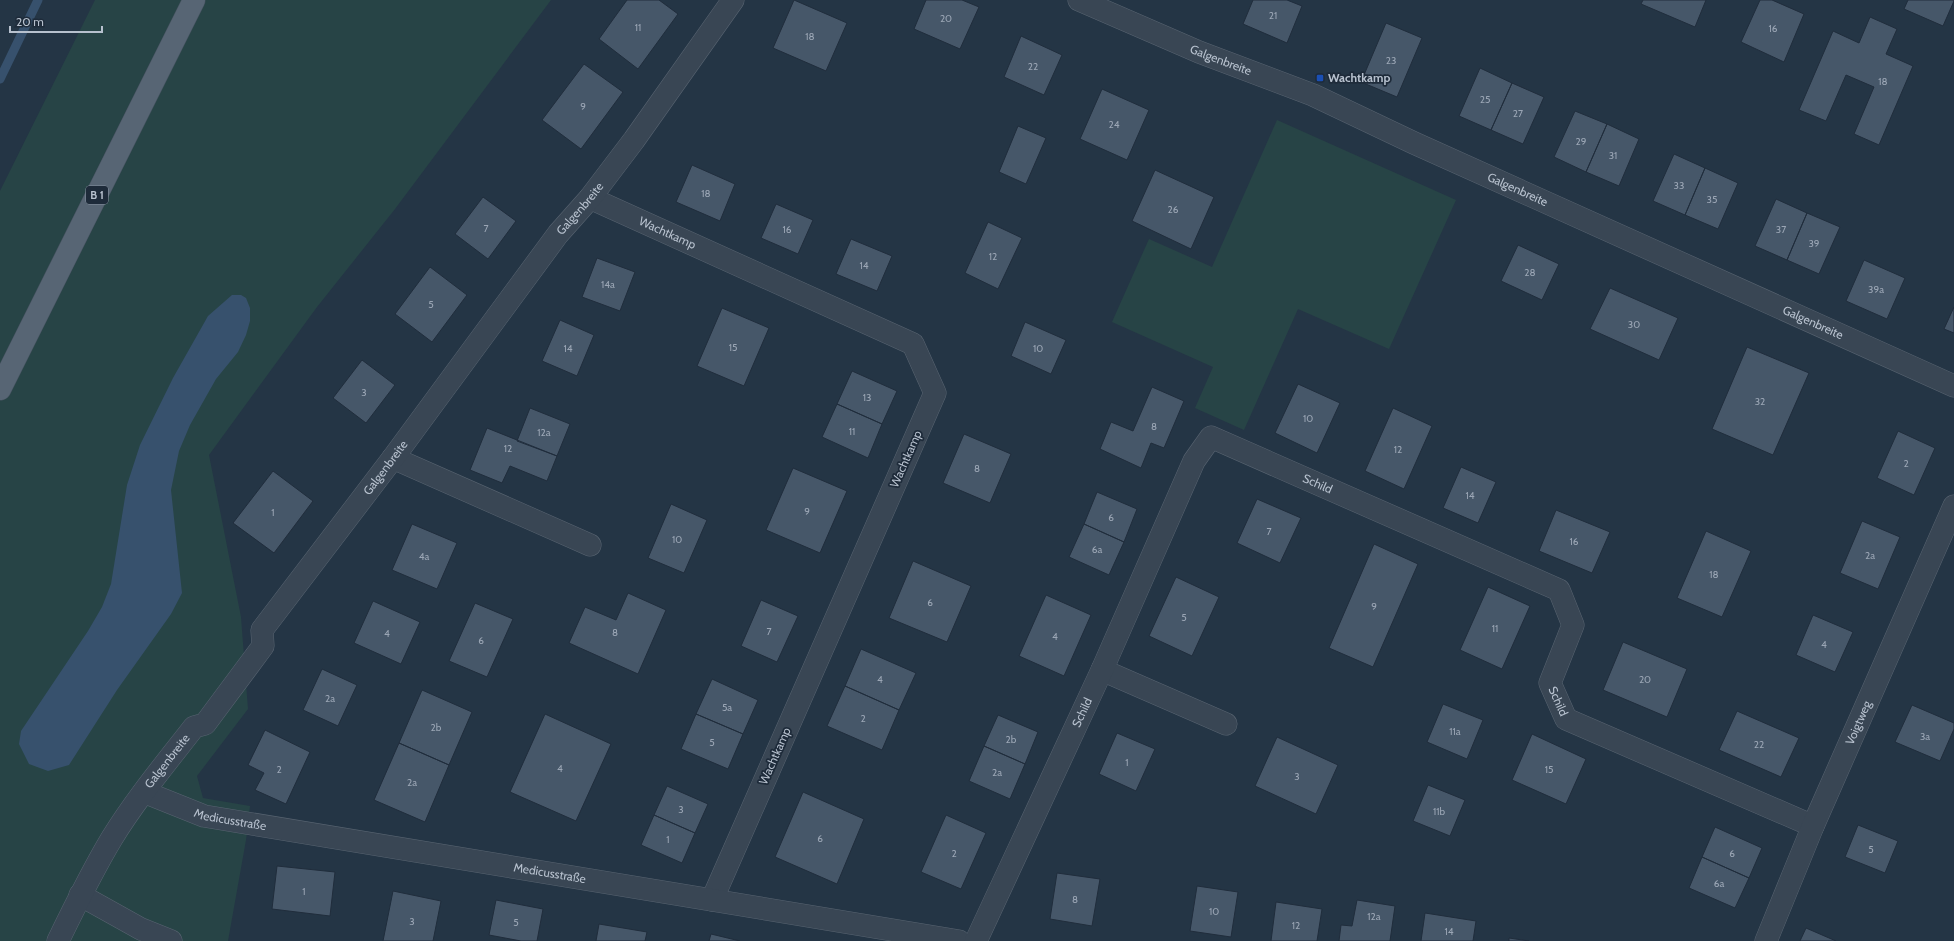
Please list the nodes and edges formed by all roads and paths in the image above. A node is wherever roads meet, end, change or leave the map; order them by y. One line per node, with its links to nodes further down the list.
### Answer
1 (194, 0): 6 (main road, B 1)
2 (733, 0): 4 (street, Galgenbreite)
3 (1079, 0): 5 (street, Galgenbreite)
4 (590, 198): 7 (street, Galgenbreite); 15 (street, Wachtkamp)
5 (1954, 386)
6 (0, 389)
7 (394, 458): 9 (street); 12 (street, Galgenbreite)
8 (1954, 506): 13 (street, Voigtweg)
9 (590, 545)
10 (1102, 670): 11 (street); 13 (street, Schild); 20 (street, Schild)
11 (1226, 724)
12 (144, 792): 14 (street, Galgenbreite); 15 (street, Medicusstraße)
13 (1813, 826): 21 (street, Voigtweg)
14 (80, 895): 16 (street); 17 (street, Galgenbreite)
15 (712, 900): 19 (street, Medicusstraße)
16 (139, 935): 18 (street)
17 (58, 941)
18 (171, 941)
19 (959, 941)
20 (976, 941)
21 (1766, 941)

